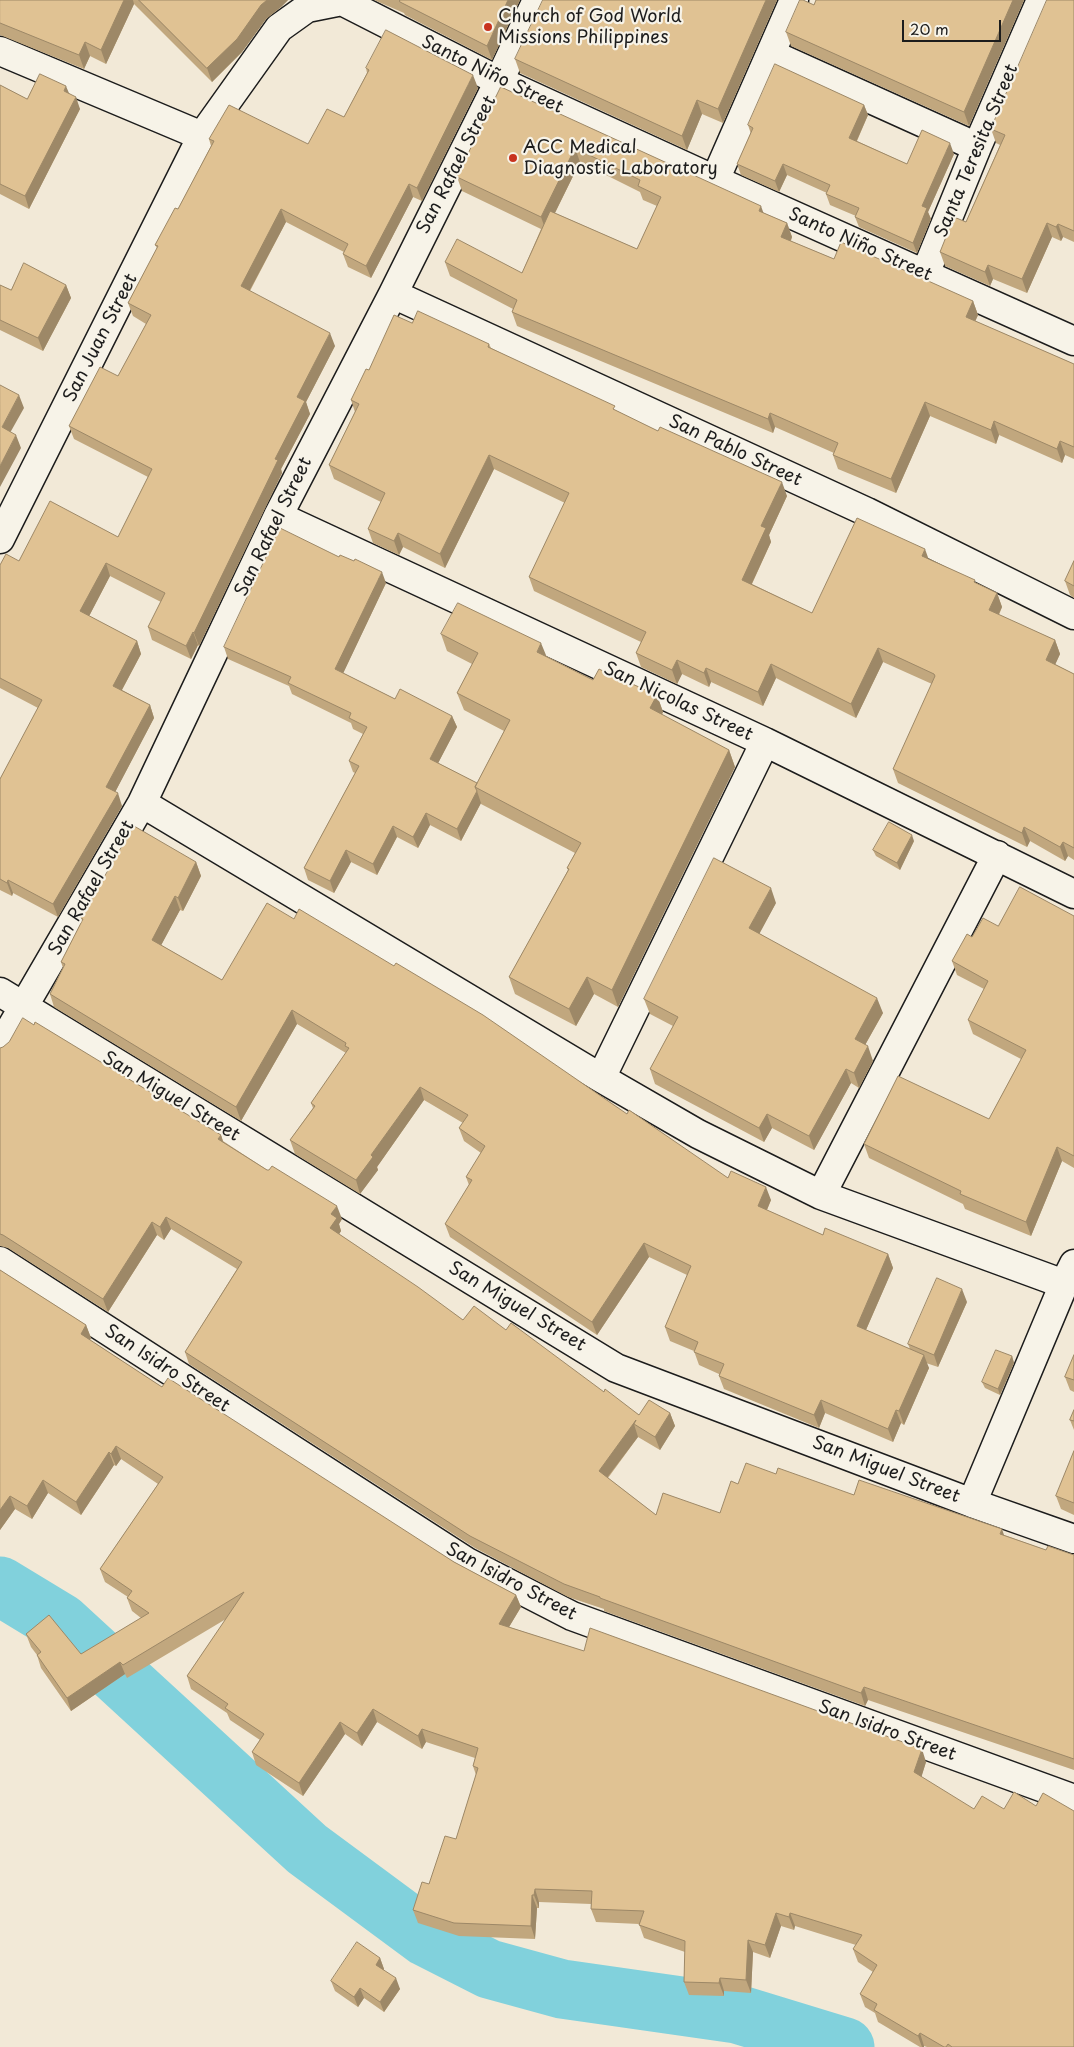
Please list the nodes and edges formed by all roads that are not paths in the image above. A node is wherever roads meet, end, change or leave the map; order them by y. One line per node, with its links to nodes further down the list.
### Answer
1 (537, 0): 6 (street, San Rafael Street)
2 (794, 0): 5 (street)
3 (1041, 0): 8 (street, Santa Teresita Street)
4 (0, 51): 7 (street)
5 (771, 54): 8 (street); 9 (street)
6 (500, 81): 7 (street, Santo Niño Street); 9 (street, Santo Niño Street); 11 (street, San Rafael Street)
7 (202, 136): 14 (street, San Juan Street)
8 (977, 147): 10 (street, Santa Teresita Street)
9 (714, 180): 10 (street, Santo Niño Street)
10 (925, 274): 12 (street, Santo Niño Street)
11 (393, 294): 13 (street, San Rafael Street); 15 (street, San Pablo Street)
12 (1074, 341)
13 (278, 516): 16 (street, San Nicolas Street); 17 (street, San Rafael Street)
14 (0, 539)
15 (1074, 614)
16 (765, 742): 18 (street, San Nicolas Street); 23 (street)
17 (142, 803): 21 (street, San Rafael Street); 23 (street)
18 (997, 855): 19 (street, San Nicolas Street); 24 (street)
19 (1074, 894)
20 (0, 992): 21 (street, San Miguel Street)
21 (23, 1007): 22 (street, San Rafael Street); 27 (street, San Miguel Street)
22 (0, 1047)
23 (602, 1078): 24 (street)
24 (821, 1195): 26 (street)
25 (0, 1261): 29 (street, San Isidro Street)
26 (1069, 1274): 27 (street)
27 (972, 1503): 28 (street, San Miguel Street)
28 (1074, 1539)
29 (1074, 1799)

